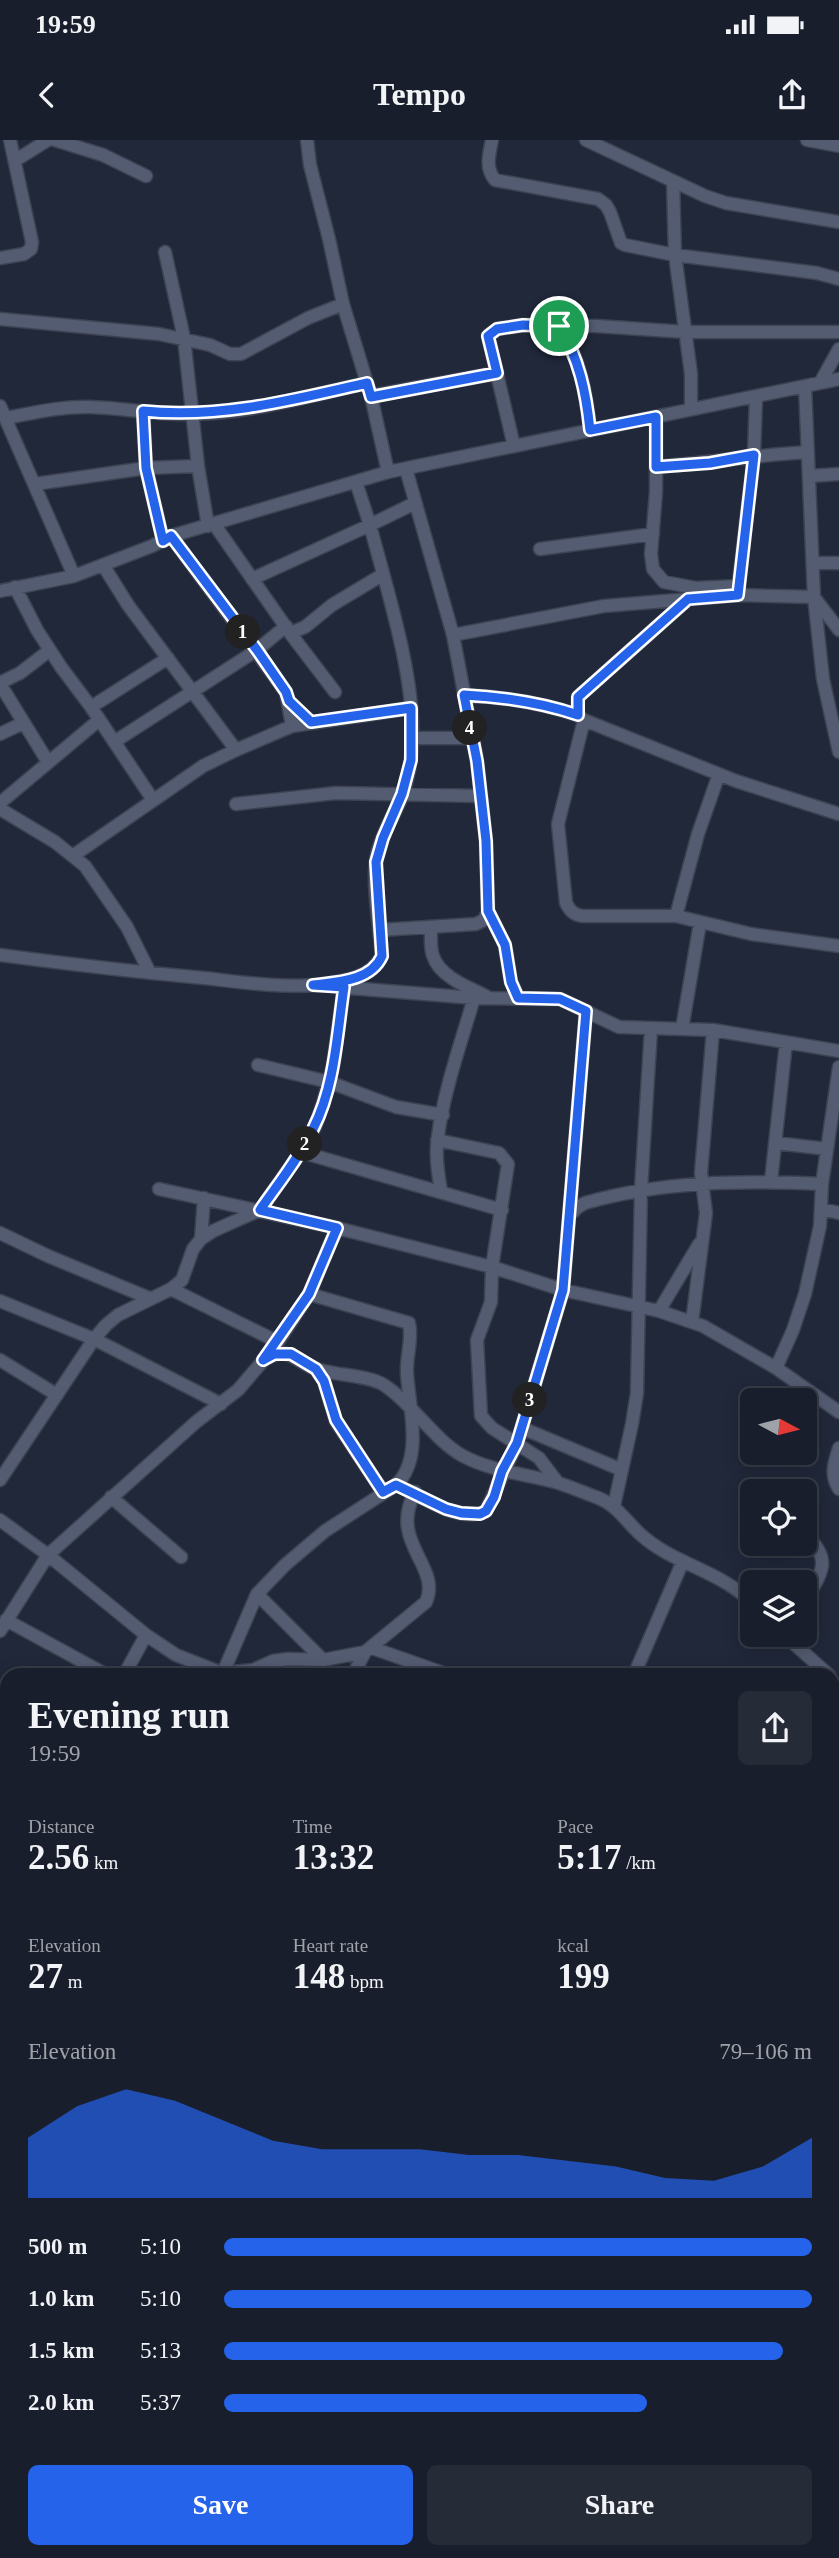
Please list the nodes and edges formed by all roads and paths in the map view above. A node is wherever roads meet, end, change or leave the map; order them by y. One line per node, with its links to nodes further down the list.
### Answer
1 (10, 140): 9 (street)
2 (48, 140): 9 (street)
3 (55, 140): 10 (street)
4 (307, 140): 17 (street)
5 (492, 140): 14 (street)
6 (586, 140): 11 (street)
7 (807, 140): 8 (street)
8 (839, 146)
9 (16, 159): 15 (street)
10 (146, 176)
11 (673, 181): 12 (street); 14 (street)
12 (839, 222)
13 (165, 252): 22 (street)
14 (675, 256): 16 (street); 20 (street)
15 (0, 258)
16 (839, 279)
17 (343, 304): 22 (street); 26 (street)
18 (0, 319): 22 (street)
19 (559, 326): 20 (street); 24 (street); 36 (street)
20 (686, 332): 21 (street); 31 (street)
21 (839, 332)
22 (184, 338): 34 (street)
23 (839, 349): 27 (street)
24 (497, 373): 29 (street); 37 (street)
25 (839, 379): 27 (street)
26 (367, 383): 29 (street); 34 (street)
27 (820, 383): 28 (street)
28 (805, 386): 30 (street); 38 (street)
29 (371, 397): 44 (street)
30 (756, 397): 31 (street); 39 (street)
31 (691, 409): 35 (street)
32 (143, 411): 33 (street); 34 (street); 42 (street)
33 (3, 412): 48 (street)
34 (192, 415): 40 (street)
35 (656, 417): 36 (street); 41 (street)
36 (590, 430): 37 (street)
37 (514, 446): 43 (street)
38 (808, 452): 39 (street); 46 (street)
39 (754, 455): 41 (street); 62 (street)
40 (198, 466): 42 (street); 51 (street)
41 (656, 467): 52 (street)
42 (146, 468): 48 (street); 53 (street)
43 (406, 469): 44 (street); 49 (street)
44 (388, 472): 47 (street)
45 (839, 474): 46 (street)
46 (810, 476): 56 (street)
47 (356, 482): 50 (street); 51 (street)
48 (35, 484): 59 (street)
49 (415, 503): 50 (street); 69 (street)
50 (370, 524): 58 (street); 60 (street)
51 (211, 525): 53 (street); 60 (street)
52 (653, 534): 54 (street); 62 (street)
53 (167, 538): 57 (street); 73 (street)
54 (540, 549)
55 (839, 563): 56 (street)
56 (814, 564): 64 (street)
57 (103, 565): 59 (street); 74 (street)
58 (382, 575): 70 (street); 81 (street)
59 (74, 576): 61 (street)
60 (252, 579): 70 (street)
61 (15, 587): 63 (street); 72 (street)
62 (738, 590): 64 (street); 65 (street)
63 (0, 591)
64 (814, 597): 68 (street); 94 (street)
65 (688, 599): 66 (street); 67 (street)
66 (654, 602): 67 (street); 69 (street)
67 (659, 624): 82 (street)
68 (839, 630)
69 (453, 635): 78 (street)
70 (293, 637): 71 (street); 71 (street); 77 (street)
71 (270, 639): 73 (street)
72 (50, 650): 75 (street); 80 (street)
73 (257, 650): 76 (street); 79 (street)
74 (168, 658): 76 (street); 80 (street)
75 (0, 684): 85 (street)
76 (193, 692): 92 (street); 93 (street)
77 (335, 692)
78 (464, 695): 82 (street); 91 (street)
79 (289, 701): 84 (street); 86 (street)
80 (91, 707): 83 (street)
81 (411, 708): 84 (street); 90 (street)
82 (581, 718): 87 (street); 89 (street)
83 (99, 720): 92 (street); 95 (street)
84 (311, 722): 86 (street)
85 (23, 723): 88 (street); 95 (street)
86 (292, 726): 93 (street)
87 (598, 726): 89 (street); 96 (street)
88 (0, 734)
89 (581, 736): 106 (street)
90 (412, 738): 91 (street); 97 (street)
91 (472, 738): 98 (street)
92 (114, 742): 99 (street)
93 (236, 750): 99 (street)
94 (839, 752)
95 (48, 762): 100 (street)
96 (719, 774): 103 (street); 106 (street)
97 (402, 794): 98 (street); 101 (street); 109 (street)
98 (481, 796): 105 (street)
99 (153, 800): 104 (street)
100 (0, 803)
101 (236, 804)
102 (0, 809): 104 (street)
103 (839, 814)
104 (74, 855): 112 (street)
105 (488, 911): 108 (street); 113 (street)
106 (676, 916): 107 (street)
107 (700, 923): 110 (street); 120 (street)
108 (431, 927): 109 (street); 116 (street)
109 (380, 930): 114 (street)
110 (839, 946)
111 (0, 955): 112 (street)
112 (150, 973): 114 (street)
113 (511, 982): 116 (street); 117 (street)
114 (313, 985): 115 (street)
115 (344, 987): 116 (street); 126 (street)
116 (482, 997): 117 (street); 127 (street)
117 (518, 998): 118 (street)
118 (586, 1011): 119 (street); 143 (street)
119 (651, 1029): 120 (street); 136 (street)
120 (682, 1029): 121 (street)
121 (713, 1030): 122 (street); 133 (street)
122 (786, 1044): 123 (street); 129 (street)
123 (839, 1051)
124 (258, 1065): 126 (street)
125 (839, 1068): 130 (street)
126 (329, 1082): 127 (street); 131 (street)
127 (443, 1115): 128 (street)
128 (437, 1140): 137 (street); 141 (street)
129 (776, 1143): 130 (street); 132 (street)
130 (827, 1149): 134 (street)
131 (301, 1152): 137 (street); 140 (street)
132 (771, 1181): 133 (street); 134 (street)
133 (703, 1184): 136 (street); 146 (street)
134 (822, 1184): 139 (street)
135 (159, 1189): 138 (street)
136 (641, 1189): 143 (street); 154 (street)
137 (441, 1191): 141 (street)
138 (204, 1198): 140 (street); 147 (street)
139 (821, 1209): 142 (street); 161 (street)
140 (260, 1210): 144 (street); 147 (street)
141 (502, 1210): 148 (street)
142 (839, 1213)
143 (570, 1215): 150 (street)
144 (337, 1228): 148 (street); 151 (street)
145 (0, 1233): 152 (street)
146 (703, 1237): 155 (street); 156 (street)
147 (201, 1239): 149 (street)
148 (492, 1268): 150 (street); 168 (street)
149 (171, 1289): 152 (street); 158 (street)
150 (563, 1290): 154 (street); 167 (street)
151 (309, 1294): 158 (street); 165 (street)
152 (149, 1298): 157 (street)
153 (0, 1301): 157 (street)
154 (639, 1306): 155 (street); 170 (street)
155 (659, 1311): 156 (street)
156 (691, 1322): 161 (street)
157 (94, 1339): 163 (street); 164 (street)
158 (278, 1342): 160 (street)
159 (0, 1360): 163 (street)
160 (263, 1360): 162 (street); 164 (street)
161 (776, 1368): 166 (street)
162 (316, 1369): 165 (street); 176 (street)
163 (57, 1395): 172 (street)
164 (221, 1404): 178 (street)
165 (411, 1408): 171 (street); 174 (street)
166 (839, 1412)
167 (522, 1427): 168 (street); 170 (street)
168 (517, 1443): 171 (street); 173 (street)
169 (839, 1448): 175 (street)
170 (622, 1470): 179 (street)
171 (502, 1471): 173 (street); 177 (street)
172 (0, 1480)
173 (558, 1483): 179 (street)
174 (396, 1485): 176 (street); 177 (street)
175 (839, 1489)
176 (383, 1492): 187 (street)
177 (415, 1492): 191 (street)
178 (111, 1497): 182 (street); 183 (street)
179 (614, 1506): 184 (street)
180 (0, 1520): 182 (street)
181 (817, 1549): 185 (street)
182 (48, 1555): 188 (street); 189 (street)
183 (181, 1557)
184 (683, 1561): 186 (street); 200 (street)
185 (817, 1578)
186 (740, 1591)
187 (257, 1594): 192 (street); 196 (street)
188 (3, 1626): 193 (street)
189 (146, 1635): 194 (street); 195 (street)
190 (798, 1647): 201 (street)
191 (369, 1650): 192 (street); 198 (street); 199 (street)
192 (323, 1660): 197 (street)
193 (92, 1668)
194 (128, 1668)
195 (207, 1668)
196 (225, 1668)
197 (257, 1668)
198 (357, 1668)
199 (427, 1668)
200 (637, 1668)
201 (821, 1668)

